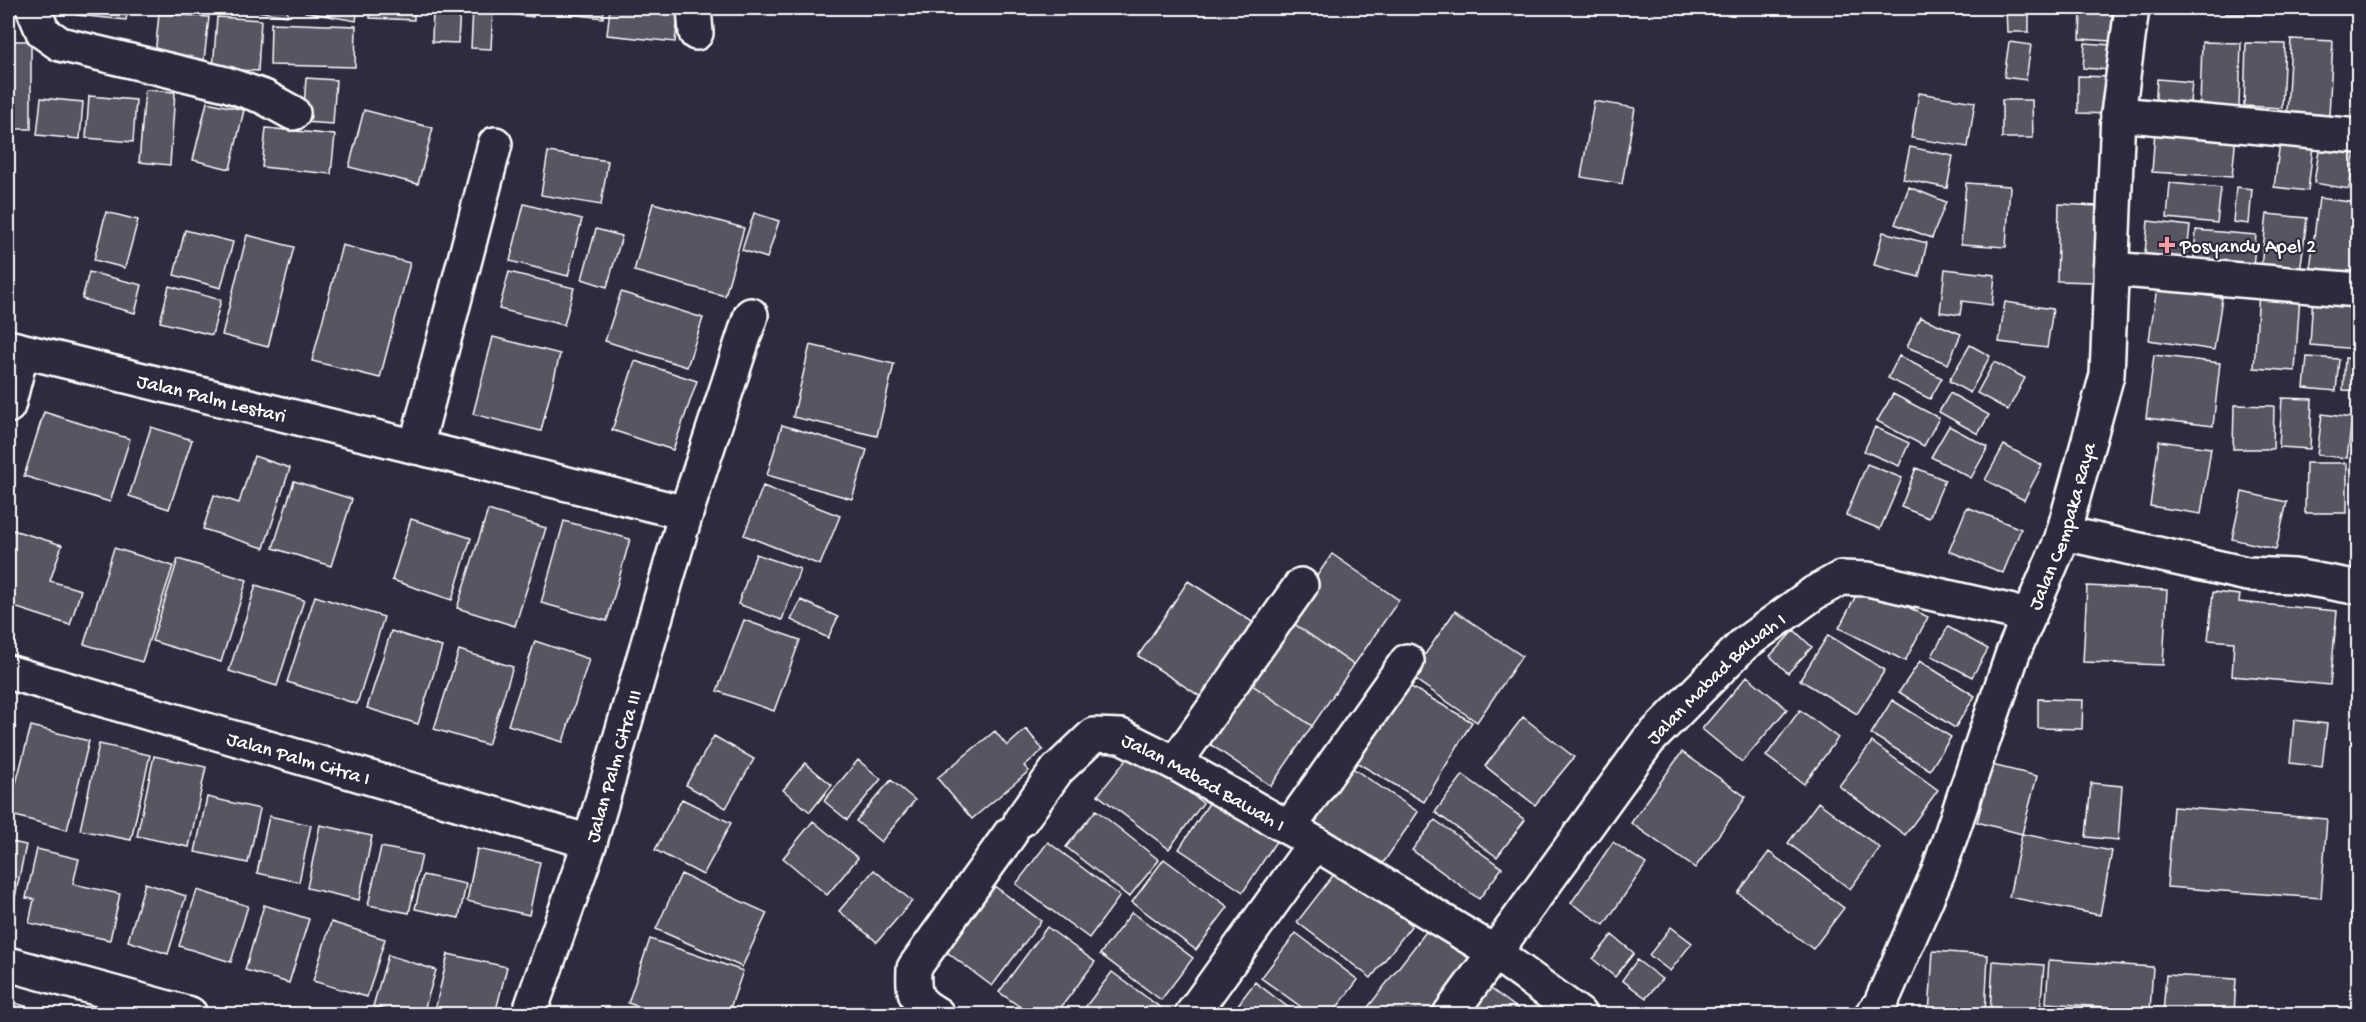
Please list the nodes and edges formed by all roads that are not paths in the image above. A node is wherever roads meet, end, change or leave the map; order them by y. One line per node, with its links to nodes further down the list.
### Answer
1 (33, 8): 3 (street)
2 (2132, 8): 4 (street, Jalan Cempaka Raya)
3 (293, 113)
4 (2118, 114): 5 (street); 7 (street, Jalan Cempaka Raya)
5 (2358, 135)
6 (495, 144): 12 (street)
7 (2111, 269): 8 (street); 14 (street, Jalan Cempaka Raya)
8 (2358, 290)
9 (751, 315): 13 (street, Jalan Palm Citra III)
10 (15, 349): 11 (street); 12 (street, Jalan Palm Lestari)
11 (8, 406)
12 (416, 447): 13 (street, Jalan Palm Lestari)
13 (686, 513): 22 (street, Jalan Palm Citra III)
14 (2064, 534): 16 (street); 17 (street, Jalan Cempaka Raya)
15 (1301, 585): 20 (street)
16 (2349, 586)
17 (2028, 618): 23 (street, Jalan Mabad Bawah I); 31 (street, Jalan Cempaka Raya)
18 (1407, 661): 21 (street)
19 (8, 672): 22 (street, Jalan Palm Citra I)
20 (1175, 763): 21 (street, Jalan Mabad Bawah I); 27 (street, Jalan Mabad Bawah I)
21 (1302, 836): 23 (street, Jalan Mabad Bawah I); 28 (street)
22 (590, 842): 26 (street, Jalan Palm Citra III)
23 (1494, 952): 29 (street, Jalan Mabad Bawah I); 30 (street, Jalan Mabad Bawah I)
24 (8, 964): 25 (street)
25 (190, 1014)
26 (529, 1014)
27 (937, 1014)
28 (1192, 1014)
29 (1450, 1014)
30 (1579, 1014)
31 (1872, 1014)

